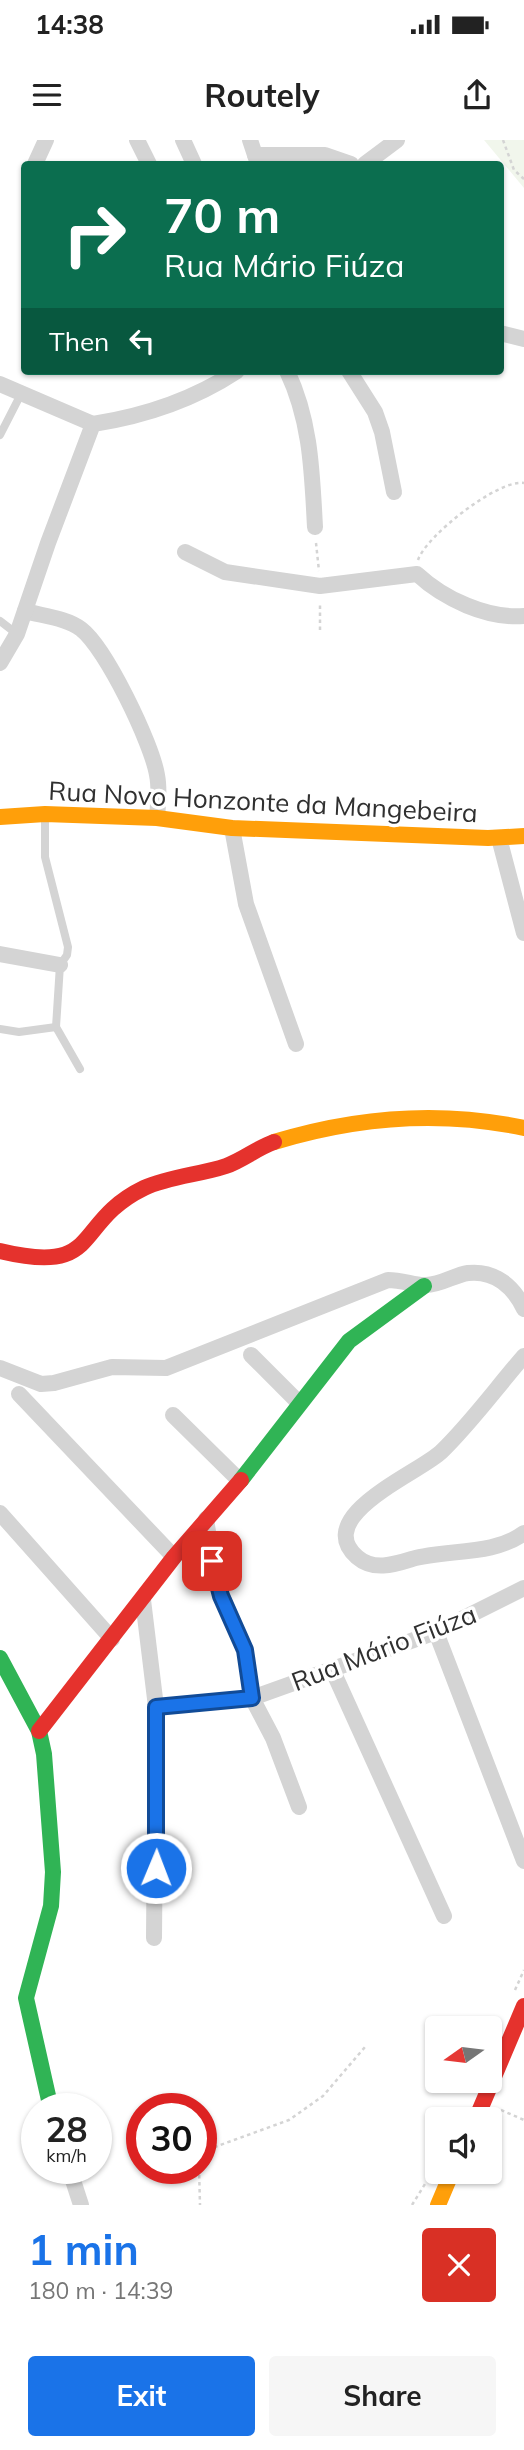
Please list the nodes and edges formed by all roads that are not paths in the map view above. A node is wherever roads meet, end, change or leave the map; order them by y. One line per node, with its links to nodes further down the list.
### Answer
1 (46, 140): 6 (street)
2 (137, 140): 7 (street)
3 (183, 140): 8 (street)
4 (397, 140): 10 (street)
5 (254, 153): 9 (street)
6 (36, 161)
7 (148, 161)
8 (193, 161)
9 (342, 161)
10 (369, 161)
11 (504, 334): 12 (street)
12 (524, 339)
13 (289, 375): 21 (street)
14 (352, 375): 20 (street)
15 (214, 378): 18 (street)
16 (0, 384): 17 (street)
17 (21, 394): 18 (street); 19 (lane)
18 (93, 424): 23 (street)
19 (0, 435)
20 (394, 492)
21 (315, 527)
22 (185, 552): 24 (street)
23 (25, 611): 26 (street); 30 (street)
24 (524, 616)
25 (0, 621): 26 (lane)
26 (17, 634): 27 (street)
27 (0, 663)
28 (46, 814): 29 (street, Rua Novo Honzonte da Mangebeira); 30 (street, Rua Novo Honzonte da Mangebeira); 37 (lane)
29 (0, 817)
30 (157, 818): 31 (street, Rua Novo Honzonte da Mangebeira)
31 (232, 828): 33 (street, Rua Novo Honzonte da Mangebeira); 40 (street)
32 (524, 835): 33 (street, Rua Novo Honzonte da Mangebeira)
33 (499, 838): 34 (street)
34 (520, 899): 35 (street)
35 (524, 933)
36 (0, 954): 37 (street)
37 (60, 965): 38 (lane)
38 (56, 1027): 39 (lane); 41 (lane)
39 (0, 1029)
40 (296, 1044)
41 (80, 1069)
42 (524, 1128): 43 (street)
43 (0, 1251)
44 (424, 1286): 45 (street); 48 (street); 50 (street)
45 (524, 1309)
46 (251, 1355): 50 (street)
47 (524, 1356): 55 (street)
48 (0, 1368)
49 (19, 1395): 56 (street)
50 (299, 1403): 52 (street)
51 (173, 1415): 52 (street)
52 (240, 1482): 54 (street)
53 (0, 1513): 60 (street)
54 (206, 1519): 56 (street); 63 (street)
55 (524, 1533)
56 (174, 1557): 58 (street)
57 (522, 1595): 59 (street, Rua Mário Fiúza)
58 (143, 1600): 60 (street); 64 (street)
59 (436, 1632): 62 (street, Rua Mário Fiúza); 67 (street)
60 (112, 1639): 65 (street)
61 (0, 1658): 65 (street)
62 (332, 1669): 63 (street, Rua Mário Fiúza); 68 (street)
63 (252, 1698): 64 (street, Rua Mário Fiúza); 66 (street)
64 (156, 1707): 69 (street)
65 (39, 1731): 71 (street)
66 (299, 1807)
67 (523, 1861)
68 (444, 1916)
69 (154, 1938)
70 (524, 2006): 72 (street)
71 (47, 2093)
72 (481, 2107)
73 (74, 2184): 75 (street)
74 (447, 2184): 76 (street)
75 (81, 2205)
76 (438, 2205)

